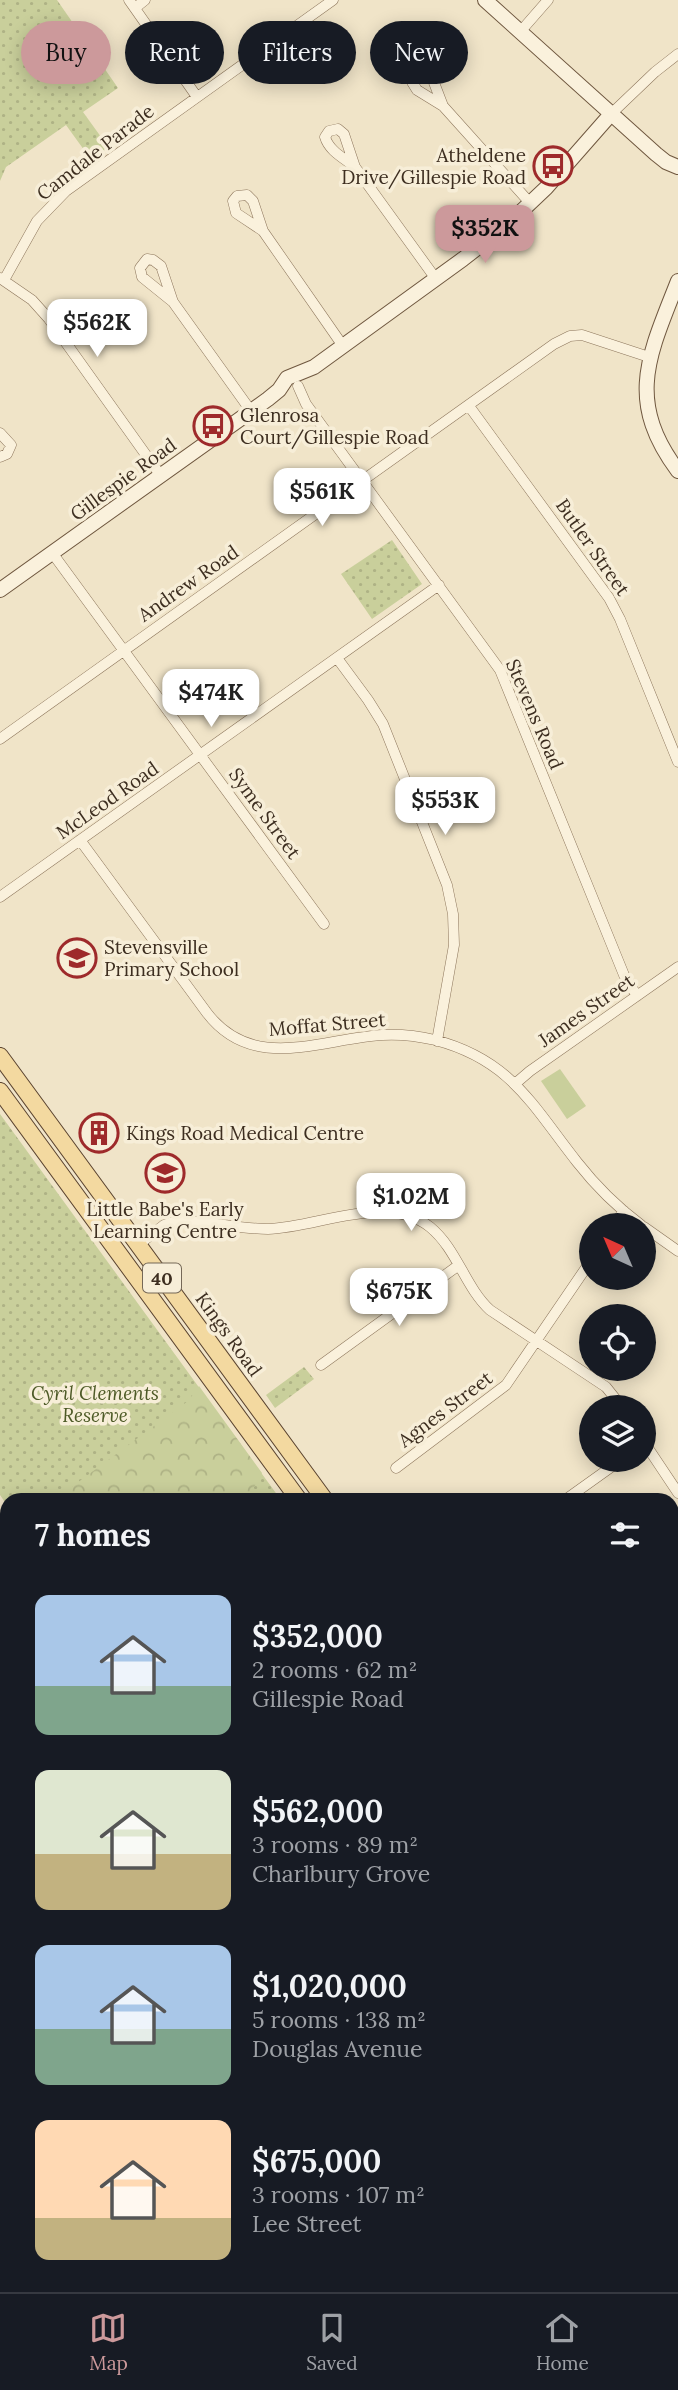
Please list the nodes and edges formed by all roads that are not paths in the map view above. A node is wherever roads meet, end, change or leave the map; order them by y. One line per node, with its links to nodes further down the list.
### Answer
1 (145, 0): 5 (street)
2 (334, 0): 8 (street, Camdale Parade)
3 (485, 0): 6 (street)
4 (548, 0): 6 (street)
5 (132, 4): 8 (street)
6 (520, 32): 10 (street)
7 (678, 54): 10 (street, Gillespie Road)
8 (197, 97): 17 (street, Camdale Parade)
9 (443, 106): 15 (street)
10 (611, 114): 11 (street); 15 (street, Gillespie Road)
11 (643, 141): 12 (street); 14 (street)
12 (678, 157)
13 (355, 167): 18 (street)
14 (678, 167)
15 (531, 204): 18 (street, Gillespie Road)
16 (263, 231): 21 (street)
17 (2, 279): 29 (street)
18 (436, 279): 21 (street, Gillespie Road)
19 (678, 281): 22 (street)
20 (173, 302): 25 (street)
21 (343, 346): 23 (street, Gillespie Road)
22 (649, 358): 24 (street, Andrew Road); 28 (street)
23 (293, 385): 25 (street, Gillespie Road); 30 (street, Stevens Road)
24 (469, 406): 30 (street, Andrew Road); 38 (street, Butler Street)
25 (251, 411): 29 (street, Gillespie Road)
26 (0, 433): 27 (street)
27 (0, 457)
28 (678, 471)
29 (161, 476): 31 (street, Gillespie Road)
30 (362, 481): 32 (street, Stevens Road); 34 (street, Andrew Road)
31 (53, 554): 33 (street, Gillespie Road); 34 (street, Syme Street)
32 (439, 585): 35 (street, McLeod Road); 43 (street, Stevens Road)
33 (0, 590)
34 (123, 650): 36 (street, Andrew Road); 37 (street, Syme Street)
35 (337, 658): 37 (street, McLeod Road); 44 (street)
36 (0, 738)
37 (200, 755): 39 (street, McLeod Road); 41 (street, Syme Street)
38 (678, 762)
39 (80, 840): 40 (street, McLeod Road); 44 (street, Moffat Street)
40 (0, 897)
41 (324, 924)
42 (678, 967): 43 (street, James Street)
43 (637, 996): 46 (street, James Street)
44 (437, 1041): 46 (street, Moffat Street)
45 (0, 1056): 51 (main road, Kings Road / 40)
46 (516, 1083): 48 (street, Moffat Street)
47 (0, 1091): 53 (main road, 40)
48 (624, 1211): 49 (street, Moffat Street)
49 (627, 1213)
50 (656, 1235): 52 (street, Moffat Street)
51 (138, 1245): 53 (main road); 54 (street); 63 (main road, Kings Road / 40)
52 (678, 1251)
53 (122, 1257): 62 (main road, 40)
54 (458, 1265): 56 (street); 57 (street)
55 (579, 1278): 56 (street, Agnes Street)
56 (537, 1341): 58 (street); 60 (street, Agnes Street)
57 (321, 1365)
58 (612, 1395)
59 (656, 1460): 65 (street)
60 (396, 1468)
61 (604, 1472): 64 (street)
62 (294, 1493)
63 (320, 1493)
64 (575, 1493)
65 (678, 1493)

